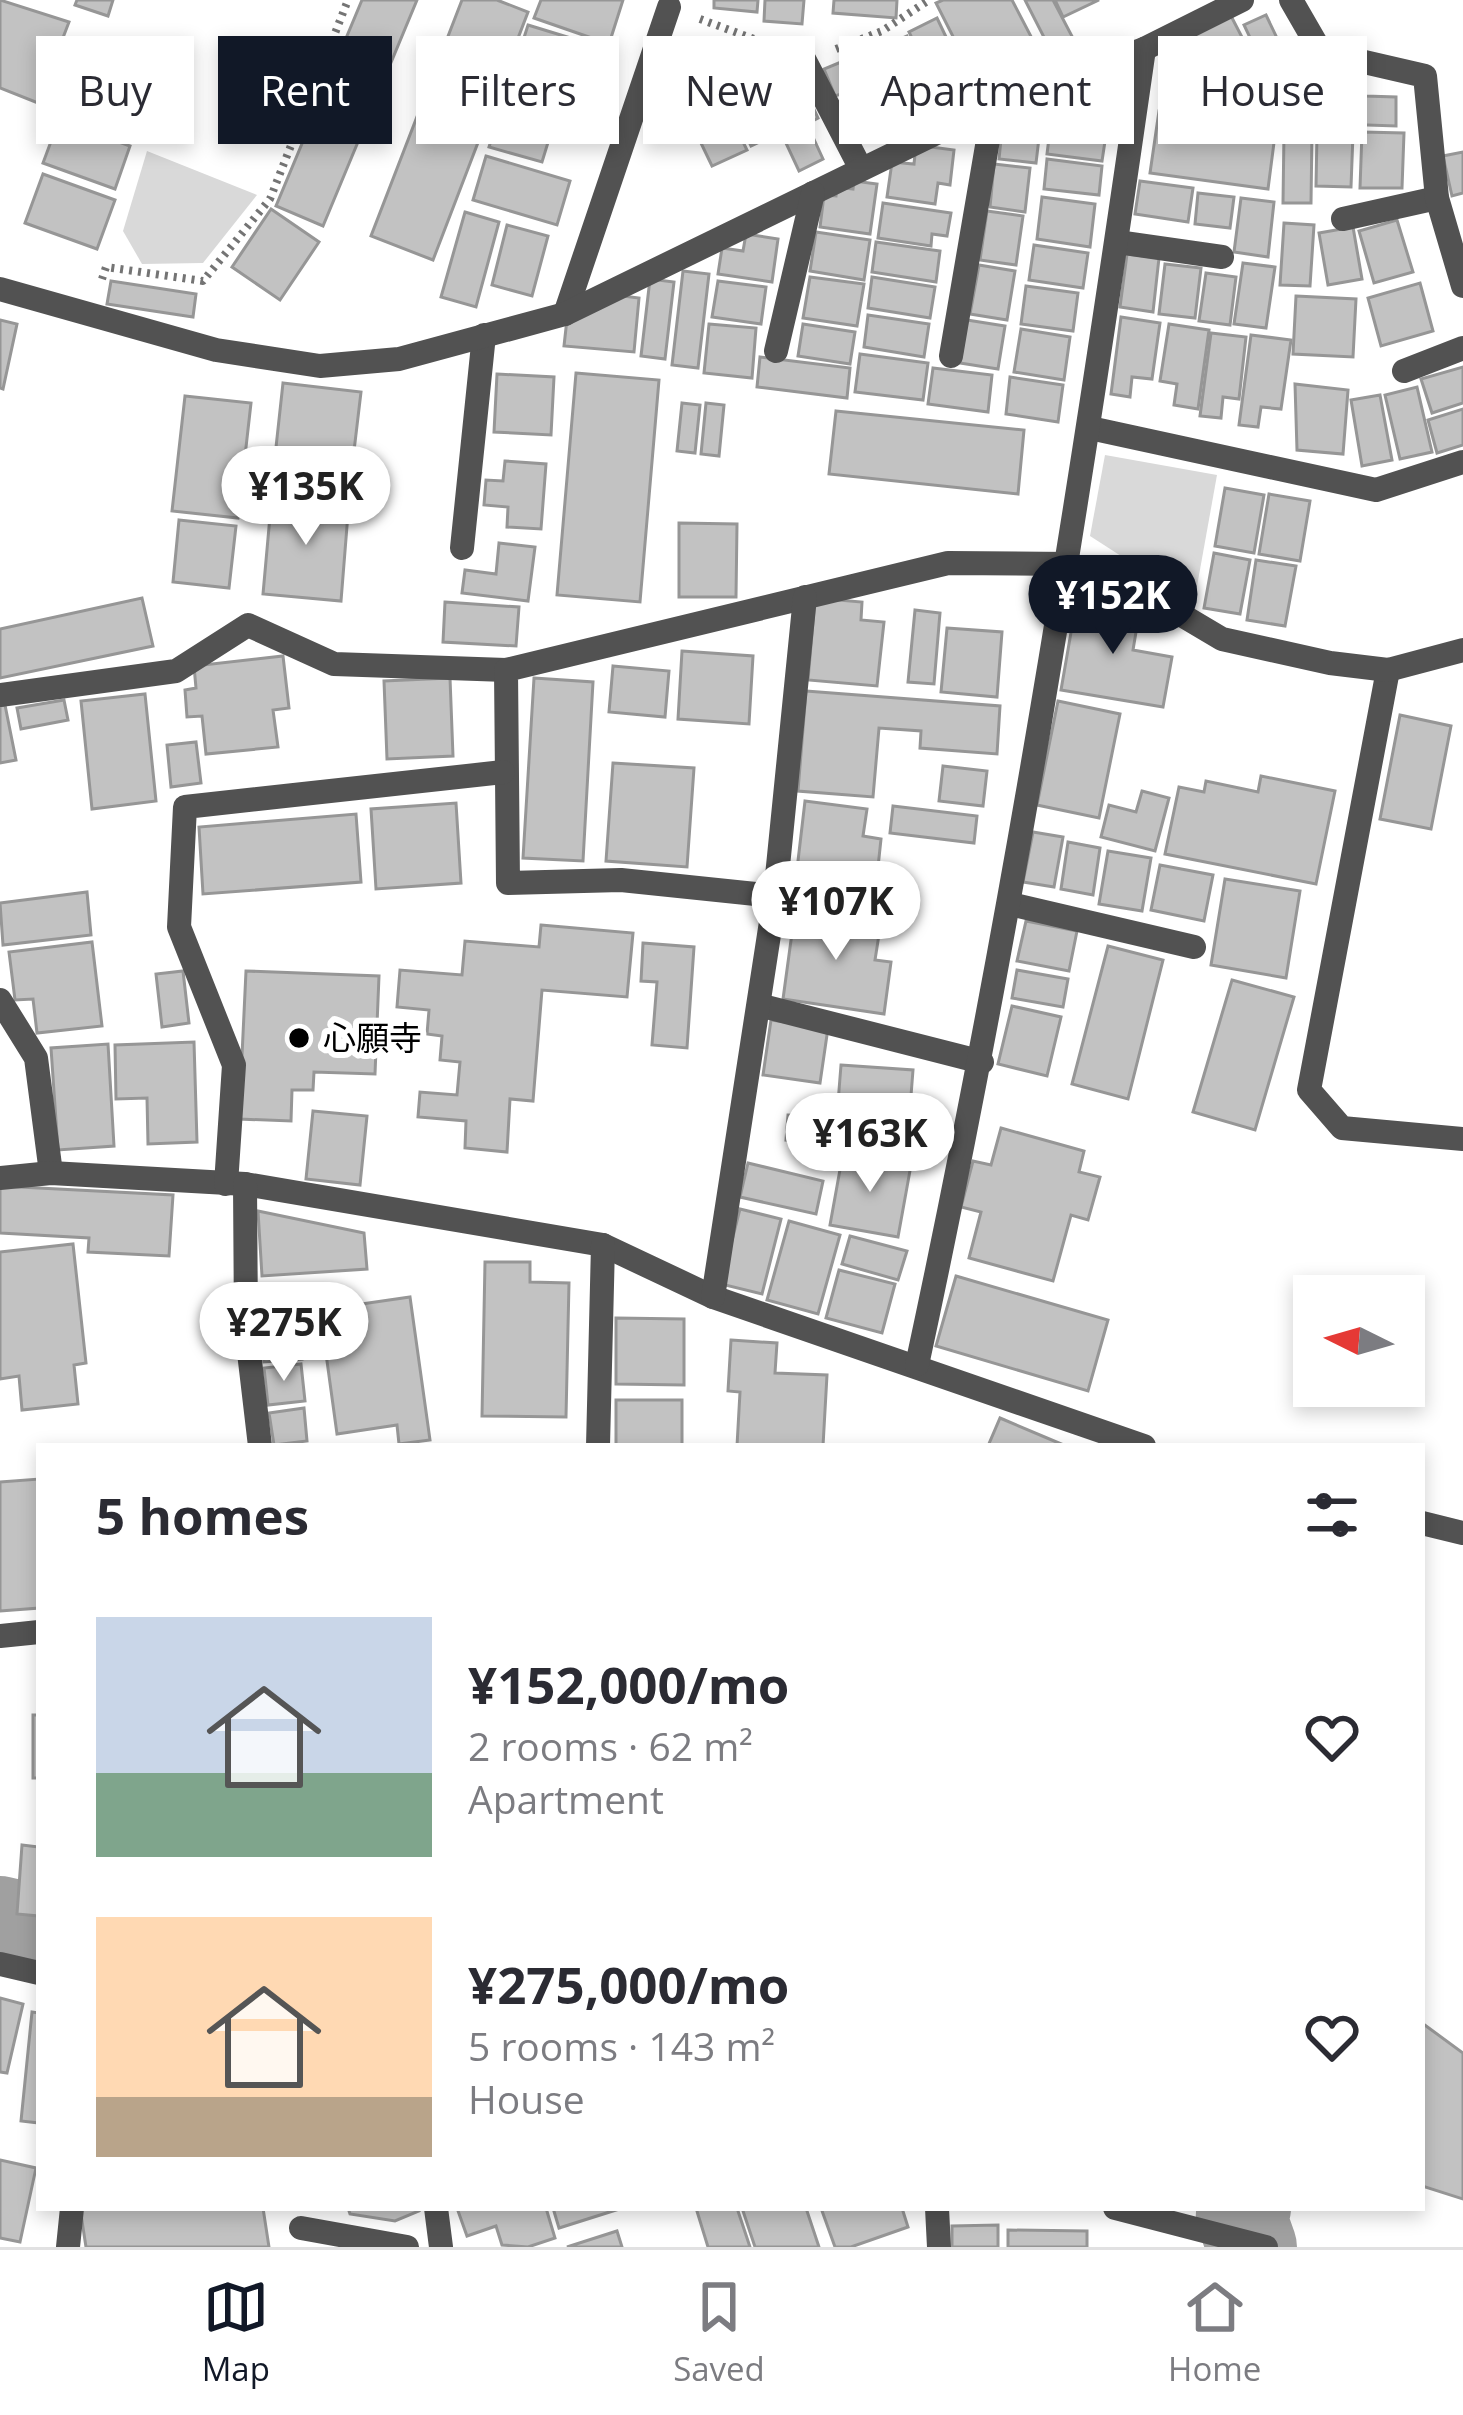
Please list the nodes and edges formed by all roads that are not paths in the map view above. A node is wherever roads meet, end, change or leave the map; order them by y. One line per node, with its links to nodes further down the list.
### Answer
1 (1242, 0): 4 (street)
2 (1292, 0): 11 (street)
3 (669, 7): 17 (street)
4 (1144, 49): 5 (street); 13 (street)
5 (1134, 53)
6 (815, 80): 9 (street)
7 (913, 144): 9 (street)
8 (987, 144): 21 (street)
9 (861, 169): 10 (street)
10 (813, 193): 17 (street); 20 (street)
11 (1437, 198): 12 (street); 15 (street)
12 (1342, 219)
13 (1117, 242): 14 (street); 23 (street)
14 (1222, 257)
15 (1463, 286)
16 (0, 289): 18 (street)
17 (565, 314): 18 (street)
18 (484, 335): 25 (street)
19 (1463, 348): 22 (street)
20 (776, 351)
21 (951, 356)
22 (1404, 371)
23 (1090, 428): 24 (street); 26 (street)
24 (1463, 462)
25 (462, 548)
26 (1070, 565): 27 (street); 30 (street); 34 (street)
27 (805, 597): 29 (street); 33 (street)
28 (1463, 650): 30 (street)
29 (506, 670): 31 (street); 32 (street)
30 (1388, 670): 39 (street)
31 (0, 695)
32 (502, 772): 33 (street); 42 (street)
33 (775, 896): 37 (street)
34 (1010, 904): 35 (street); 38 (street)
35 (1194, 947)
36 (0, 1000): 40 (street)
37 (759, 1005): 38 (street); 44 (street)
38 (982, 1063): 45 (street)
39 (1463, 1139)
40 (51, 1173): 41 (street); 42 (street)
41 (0, 1178)
42 (236, 1184): 43 (street); 46 (street)
43 (603, 1245): 44 (street); 47 (street)
44 (713, 1297): 45 (street)
45 (917, 1365): 48 (street)
46 (260, 1443)
47 (598, 1443)
48 (1136, 1443)
49 (1425, 1523): 50 (street)
50 (1462, 1529)
51 (36, 1632): 52 (street)
52 (0, 1636)
53 (0, 1964): 54 (street)
54 (36, 1972)
55 (72, 2211): 61 (street)
56 (436, 2211): 63 (street)
57 (937, 2211): 64 (street)
58 (1125, 2211): 60 (street)
59 (302, 2228): 62 (street)
60 (1213, 2237): 65 (street)
61 (68, 2247)
62 (407, 2247)
63 (441, 2247)
64 (939, 2247)
65 (1266, 2247)

